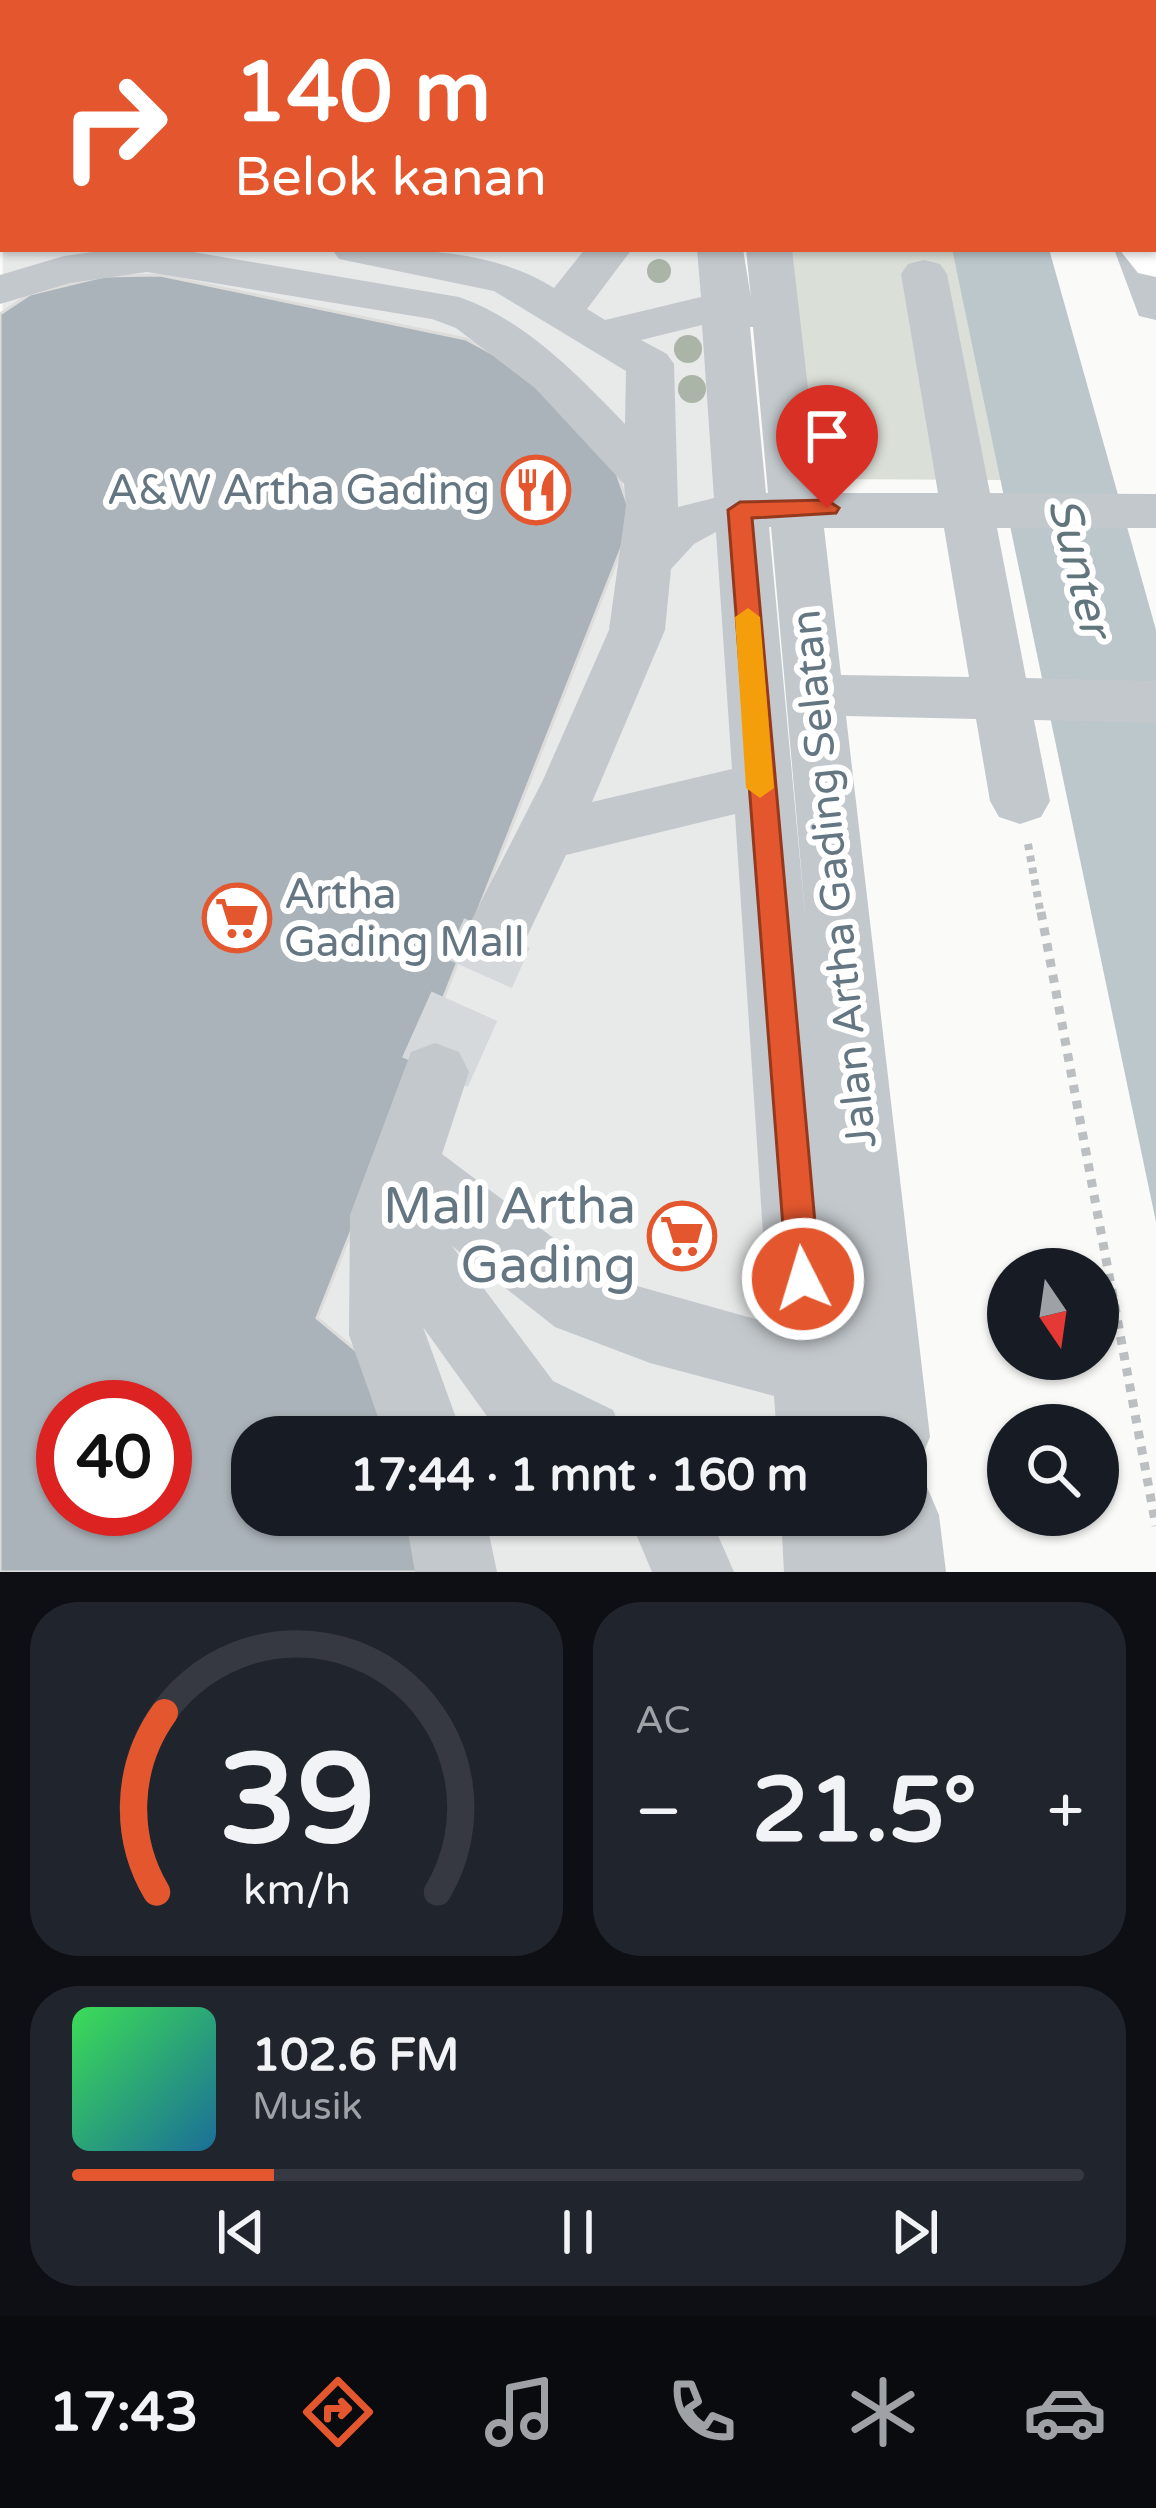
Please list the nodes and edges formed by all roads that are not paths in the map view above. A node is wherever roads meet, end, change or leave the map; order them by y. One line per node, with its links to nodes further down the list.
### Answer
1 (24, 252): 9 (street)
2 (371, 252): 12 (street)
3 (607, 252): 12 (street)
4 (721, 252): 11 (street, Jalan Artha Gading Selatan)
5 (769, 252): 11 (street, Jalan Artha Gading Selatan)
6 (1142, 252): 10 (street)
7 (144, 254): 9 (street); 13 (street)
8 (924, 274): 16 (street)
9 (0, 286)
10 (1156, 306)
11 (750, 313): 12 (street); 15 (street, Jalan Artha Gading Selatan)
12 (565, 316): 13 (street); 14 (street)
13 (472, 318): 14 (street)
14 (650, 480): 18 (street)
15 (788, 509): 16 (street); 18 (street); 19 (street, Jalan Artha Gading Selatan); 22 (street, Jalan Artha Gading Selatan)
16 (964, 509): 17 (street); 20 (street)
17 (1156, 511)
18 (646, 565): 24 (street)
19 (826, 695): 20 (street); 29 (street, Jalan Artha Gading Selatan)
20 (1005, 698): 21 (street); 23 (street)
21 (1156, 702)
22 (760, 785): 24 (street); 28 (street, Jalan Artha Gading Selatan)
23 (1019, 801)
24 (545, 837): 25 (street)
25 (497, 933)
26 (435, 1072): 27 (street)
27 (394, 1190): 28 (street); 30 (street); 31 (street)
28 (814, 1404): 29 (street)
29 (888, 1407)
30 (416, 1416)
31 (544, 1416)
32 (449, 1536): 36 (street)
33 (677, 1536): 37 (street)
34 (822, 1536): 38 (street)
35 (901, 1536): 39 (street)
36 (456, 1572)
37 (693, 1572)
38 (825, 1572)
39 (905, 1572)

